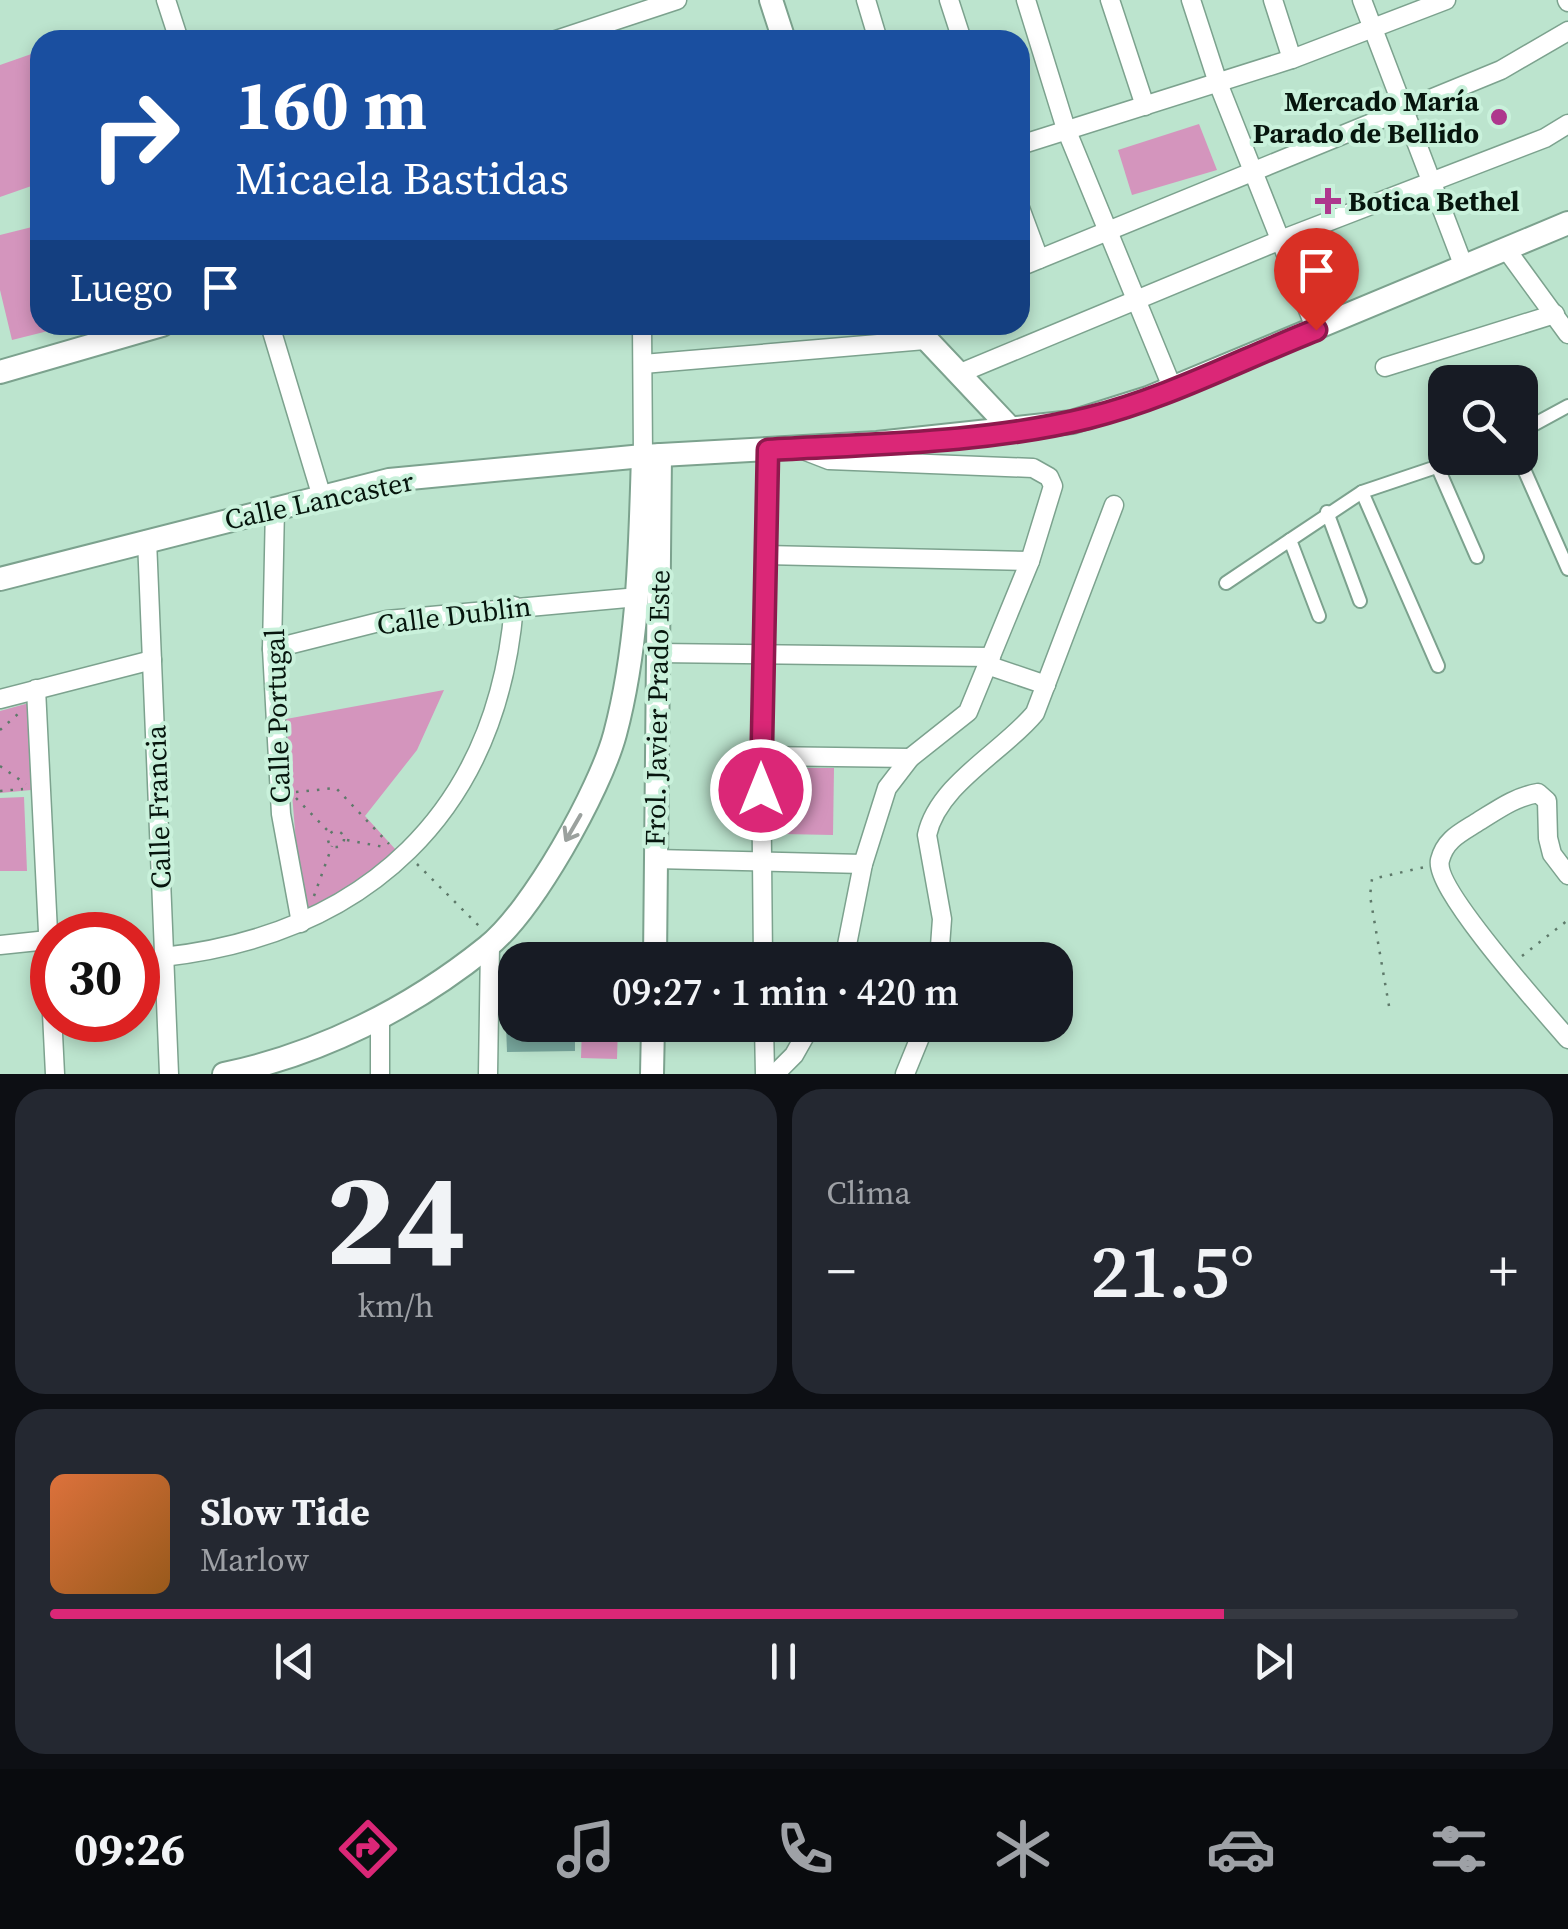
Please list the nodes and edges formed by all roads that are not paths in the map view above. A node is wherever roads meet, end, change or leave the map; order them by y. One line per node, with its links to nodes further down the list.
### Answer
1 (166, 0): 13 (street)
2 (677, 0): 14 (street)
3 (771, 0): 15 (street)
4 (866, 0): 16 (street)
5 (949, 0): 17 (street)
6 (1026, 0): 24 (street)
7 (1110, 0): 21 (street)
8 (1191, 0): 20 (street)
9 (1273, 0): 19 (street)
10 (1362, 0): 12 (street)
11 (1446, 0): 12 (street)
12 (1372, 29): 19 (street); 22 (street)
13 (176, 30)
14 (586, 30)
15 (781, 30)
16 (875, 30)
17 (959, 30)
18 (1568, 32): 22 (street)
19 (1292, 58): 20 (street)
20 (1218, 83): 21 (street); 26 (street)
21 (1145, 106): 24 (street)
22 (1404, 111): 26 (street); 27 (street)
23 (1568, 124): 27 (street)
24 (1066, 130): 25 (street); 29 (street)
25 (1030, 142)
26 (1253, 172): 29 (street); 31 (street)
27 (1431, 181): 31 (street); 35 (street)
28 (1568, 224): 32 (street, Calle Lancaster)
29 (1110, 231): 33 (street); 36 (street)
30 (1030, 234): 33 (street)
31 (1283, 240): 36 (street); 38 (street)
32 (1506, 249): 35 (street, Calle Lancaster); 37 (street)
33 (1040, 259): 34 (street)
34 (1030, 263)
35 (1464, 267): 38 (street, Calle Lancaster)
36 (1138, 302): 48 (street); 49 (street)
37 (1556, 314): 39 (street); 46 (street)
38 (1316, 330): 49 (street, Calle Lancaster)
39 (1568, 334)
40 (128, 335): 47 (street)
41 (273, 335): 60 (street)
42 (642, 335): 45 (street)
43 (893, 335): 45 (street)
44 (922, 335): 48 (street)
45 (643, 364): 55 (street)
46 (1384, 367)
47 (0, 372)
48 (958, 374): 52 (street)
49 (1172, 387): 52 (street, Calle Lancaster)
50 (1568, 406): 51 (street)
51 (1538, 422)
52 (1012, 430): 53 (street, Calle Lancaster)
53 (798, 448): 54 (street, Calle Lancaster); 68 (street)
54 (768, 450): 55 (street, Calle Lancaster); 66 (street)
55 (652, 456): 60 (street, Calle Lancaster); 72 (street); 77 (street, Frol. Javier Prado Este)
56 (1428, 471): 59 (street)
57 (1441, 475): 67 (street)
58 (1527, 475): 69 (street)
59 (1362, 492): 63 (street); 81 (street)
60 (322, 494): 62 (street, Calle Lancaster)
61 (1114, 505): 82 (street)
62 (275, 507): 64 (street, Calle Lancaster); 76 (street, Calle Portugal)
63 (1327, 512): 65 (street); 73 (street)
64 (148, 540): 70 (street, Calle Lancaster); 79 (street, Calle Francia)
65 (1290, 540): 71 (street); 75 (street)
66 (765, 556): 68 (street); 78 (street)
67 (1477, 557)
68 (1030, 561): 80 (street)
69 (1568, 569)
70 (0, 579)
71 (1226, 583)
72 (638, 597): 74 (street, Calle Dublin); 85 (street)
73 (1360, 601)
74 (514, 606): 76 (street, Calle Dublin); 94 (street)
75 (1319, 616)
76 (272, 649): 94 (street, Calle Portugal)
77 (656, 652): 78 (street); 86 (street, Frol. Javier Prado Este)
78 (763, 652): 80 (street); 87 (street)
79 (152, 660): 83 (street); 102 (street, Calle Francia)
80 (989, 661): 82 (street); 88 (street)
81 (1438, 666)
82 (1046, 685): 99 (street)
83 (32, 697): 84 (street); 93 (street)
84 (0, 699)
85 (614, 739): 86 (street); 100 (street, one-way to 100)
86 (656, 750): 89 (street, Frol. Javier Prado Este)
87 (761, 756): 88 (street); 90 (street)
88 (910, 758): 91 (street)
89 (655, 859): 90 (street); 96 (street, Frol. Javier Prado Este)
90 (762, 859): 91 (street); 97 (street)
91 (863, 864): 98 (street)
92 (1568, 874): 106 (street)
93 (46, 912)
94 (302, 924): 102 (street)
95 (30, 942): 101 (street)
96 (655, 942)
97 (763, 942)
98 (848, 942)
99 (940, 942)
100 (492, 943): 103 (street); 104 (street)
101 (0, 945)
102 (164, 957): 113 (street, Calle Francia)
103 (452, 971): 104 (street); 105 (street)
104 (490, 985): 116 (street)
105 (380, 1020): 114 (street); 115 (street)
106 (1568, 1039)
107 (53, 1042): 112 (street)
108 (653, 1042): 117 (street)
109 (764, 1042): 118 (street)
110 (802, 1042): 119 (street)
111 (917, 1042): 120 (street)
112 (54, 1074)
113 (168, 1074)
114 (224, 1074)
115 (380, 1074)
116 (488, 1074)
117 (652, 1074)
118 (765, 1074)
119 (775, 1074)
120 (904, 1074)

